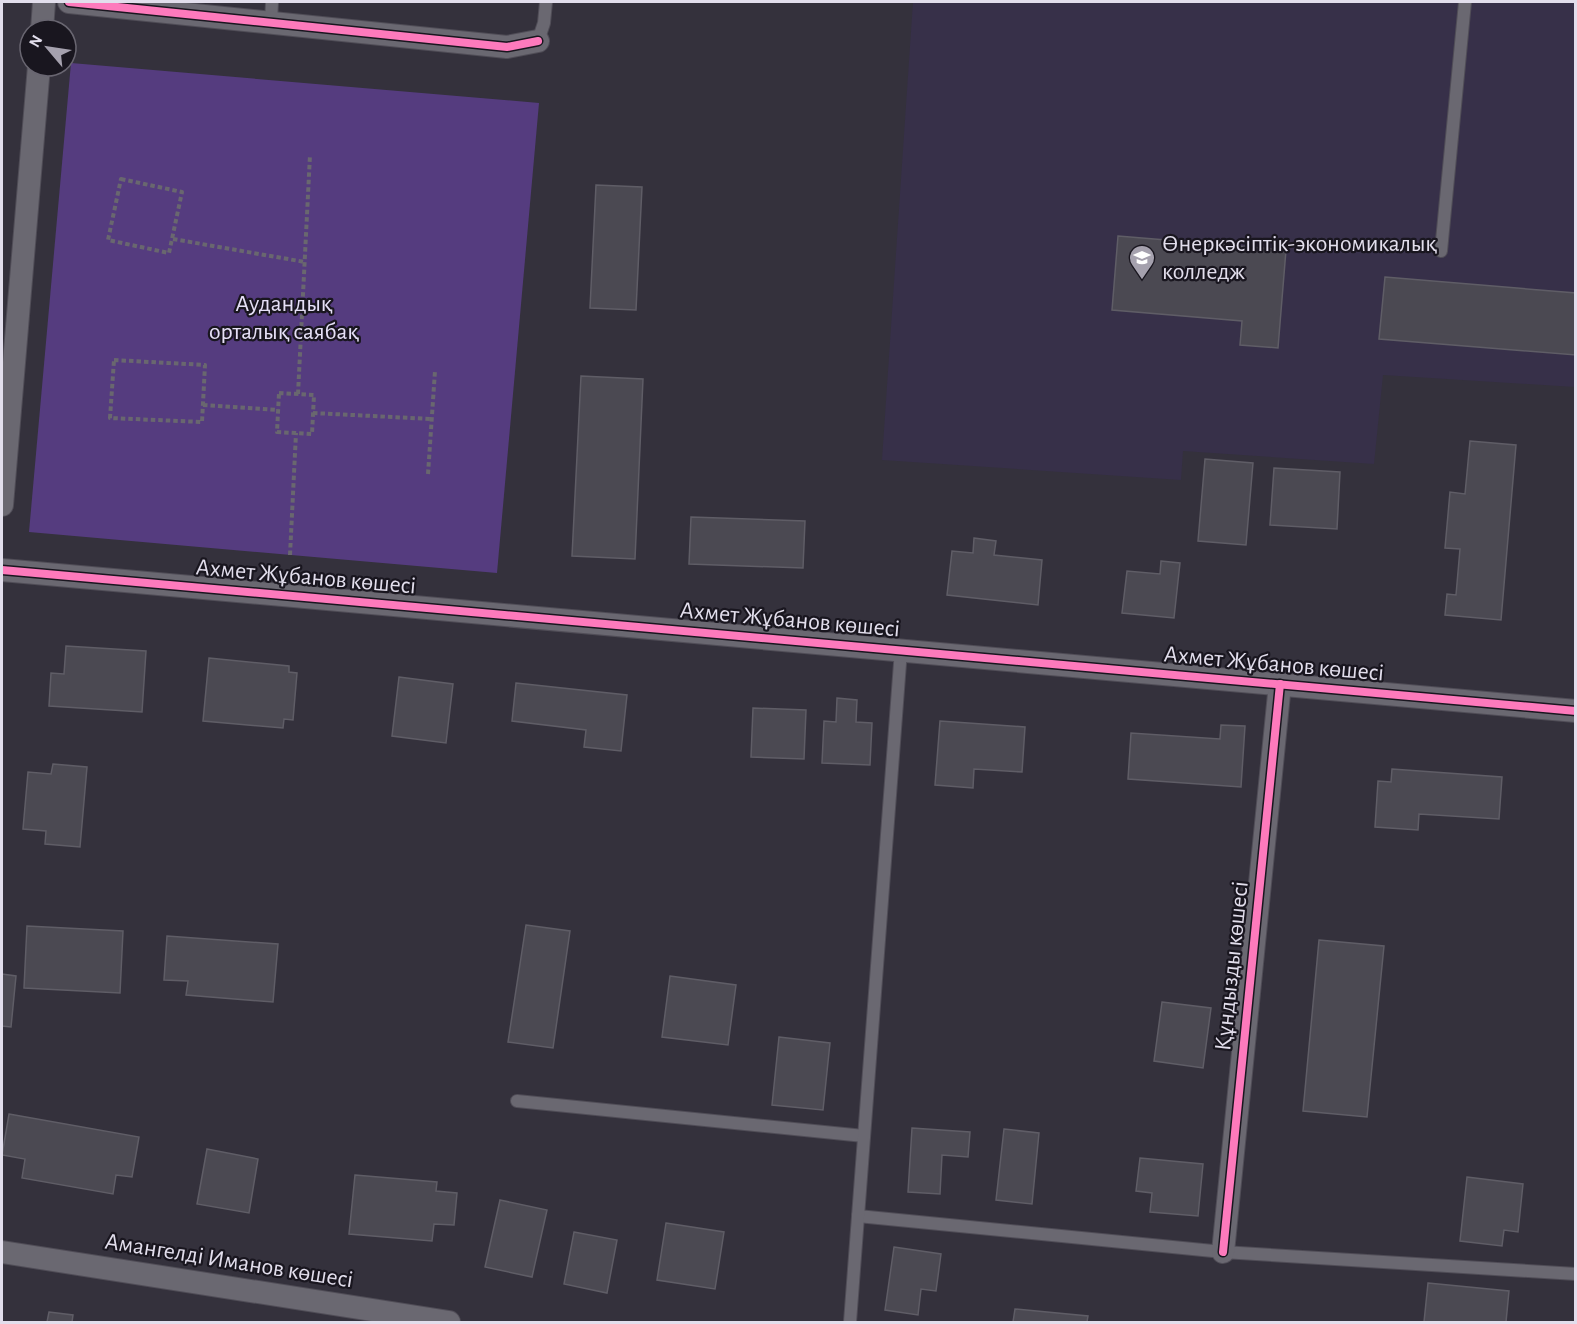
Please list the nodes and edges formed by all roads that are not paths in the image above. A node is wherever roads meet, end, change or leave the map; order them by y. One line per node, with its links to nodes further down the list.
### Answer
1 (44, 2): 6 (street)
2 (69, 2): 5 (street)
3 (546, 2): 7 (lane)
4 (1465, 2): 9 (lane)
5 (272, 12): 7 (street)
6 (43, 18)
7 (538, 42)
8 (38, 78): 10 (street)
9 (1441, 251)
10 (2, 505)
11 (2, 570): 12 (street, Ахмет Жұбанов көшесі)
12 (900, 650): 13 (street, Ахмет Жұбанов көшесі); 16 (lane)
13 (1280, 684): 14 (street, Ахмет Жұбанов көшесі); 19 (street, Құндызды көшесі)
14 (1575, 711)
15 (517, 1101): 16 (lane)
16 (864, 1136): 17 (lane)
17 (858, 1216): 19 (lane); 22 (lane)
18 (2, 1252): 21 (street, Амангелді Иманов көшесі)
19 (1223, 1252): 20 (lane)
20 (1575, 1274)
21 (449, 1323)
22 (850, 1323)

